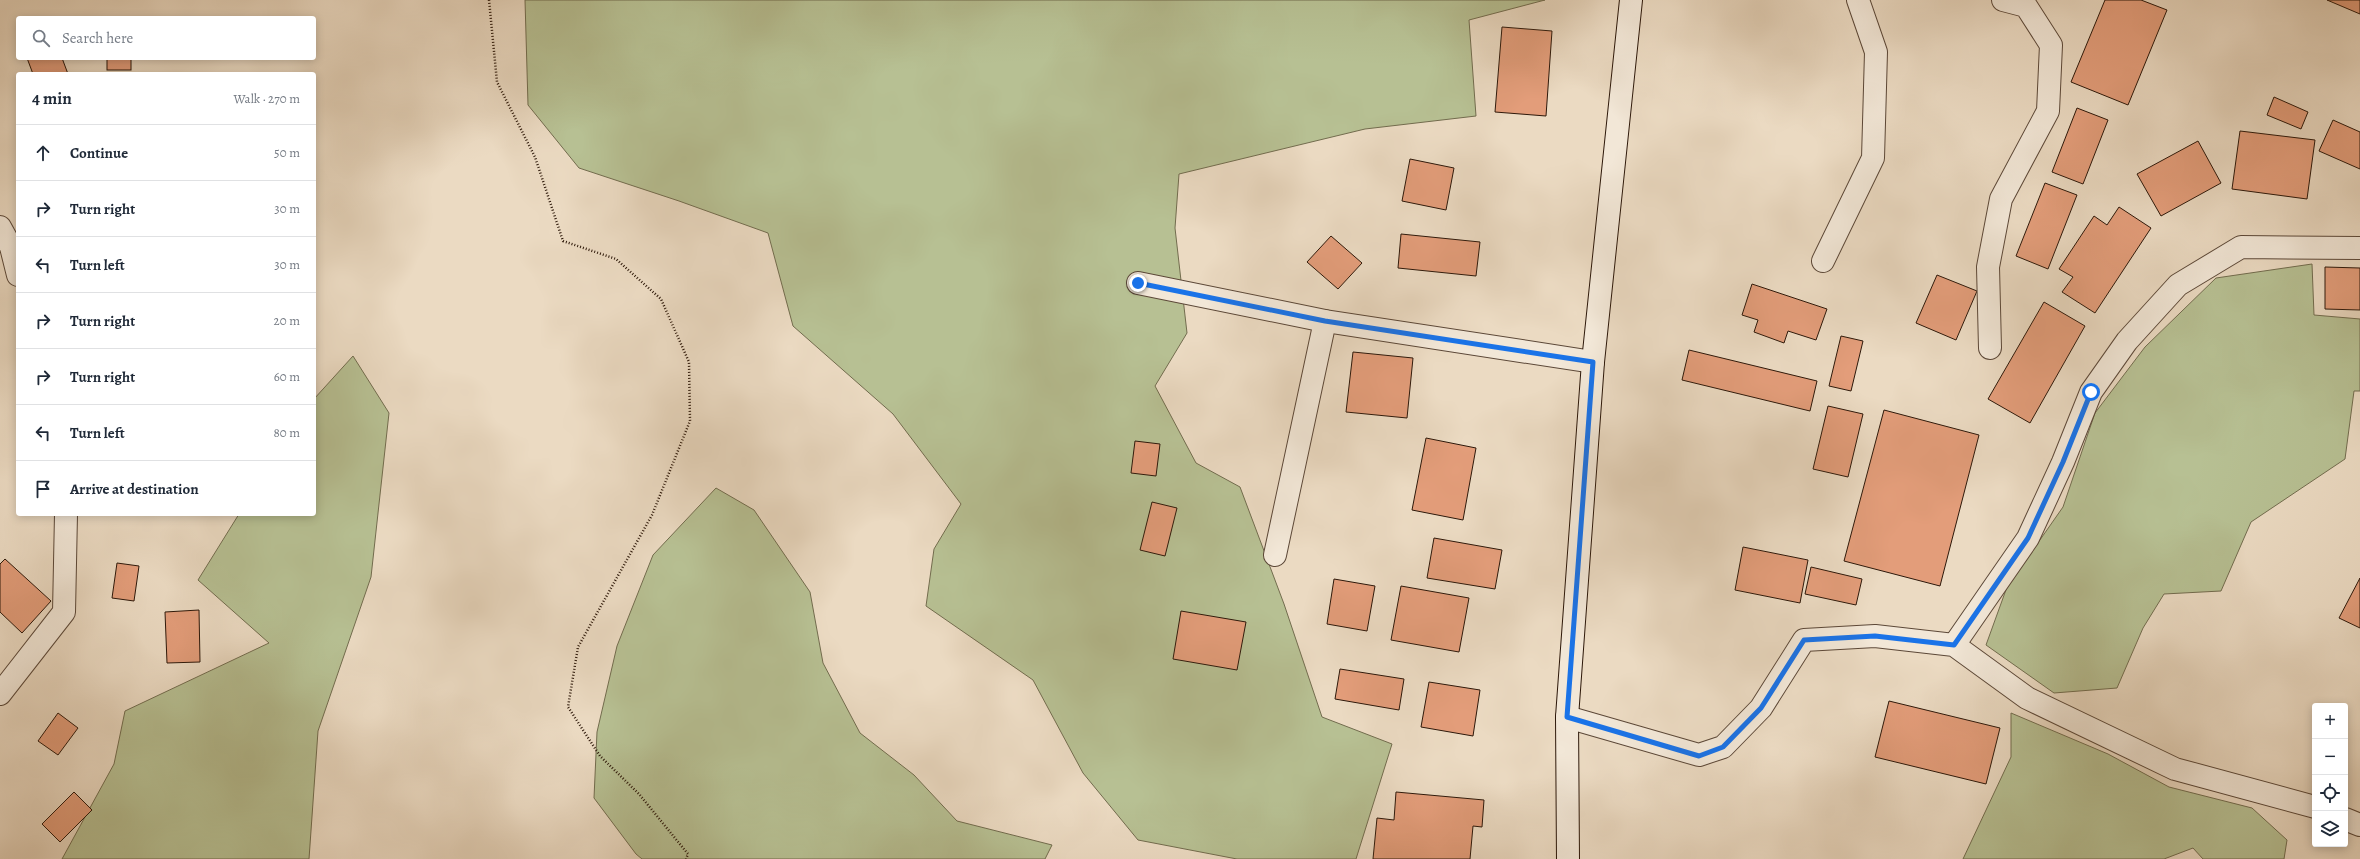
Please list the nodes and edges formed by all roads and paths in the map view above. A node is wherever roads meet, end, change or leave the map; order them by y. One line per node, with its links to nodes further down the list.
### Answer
1 (489, 0): 21 (path)
2 (1631, 0): 12 (street)
3 (1858, 0): 7 (street)
4 (2003, 0): 11 (street)
5 (0, 227): 8 (street)
6 (2360, 248): 15 (street)
7 (1823, 261)
8 (16, 267)
9 (1138, 283): 10 (street)
10 (1325, 321): 12 (street); 14 (street)
11 (1990, 348)
12 (1593, 362): 17 (street)
13 (66, 516): 16 (street)
14 (1275, 555)
15 (1954, 645): 17 (street); 18 (street)
16 (0, 694)
17 (1567, 717): 22 (street)
18 (2312, 806)
19 (2348, 820): 20 (street)
20 (2360, 825)
21 (686, 859)
22 (1568, 859)

